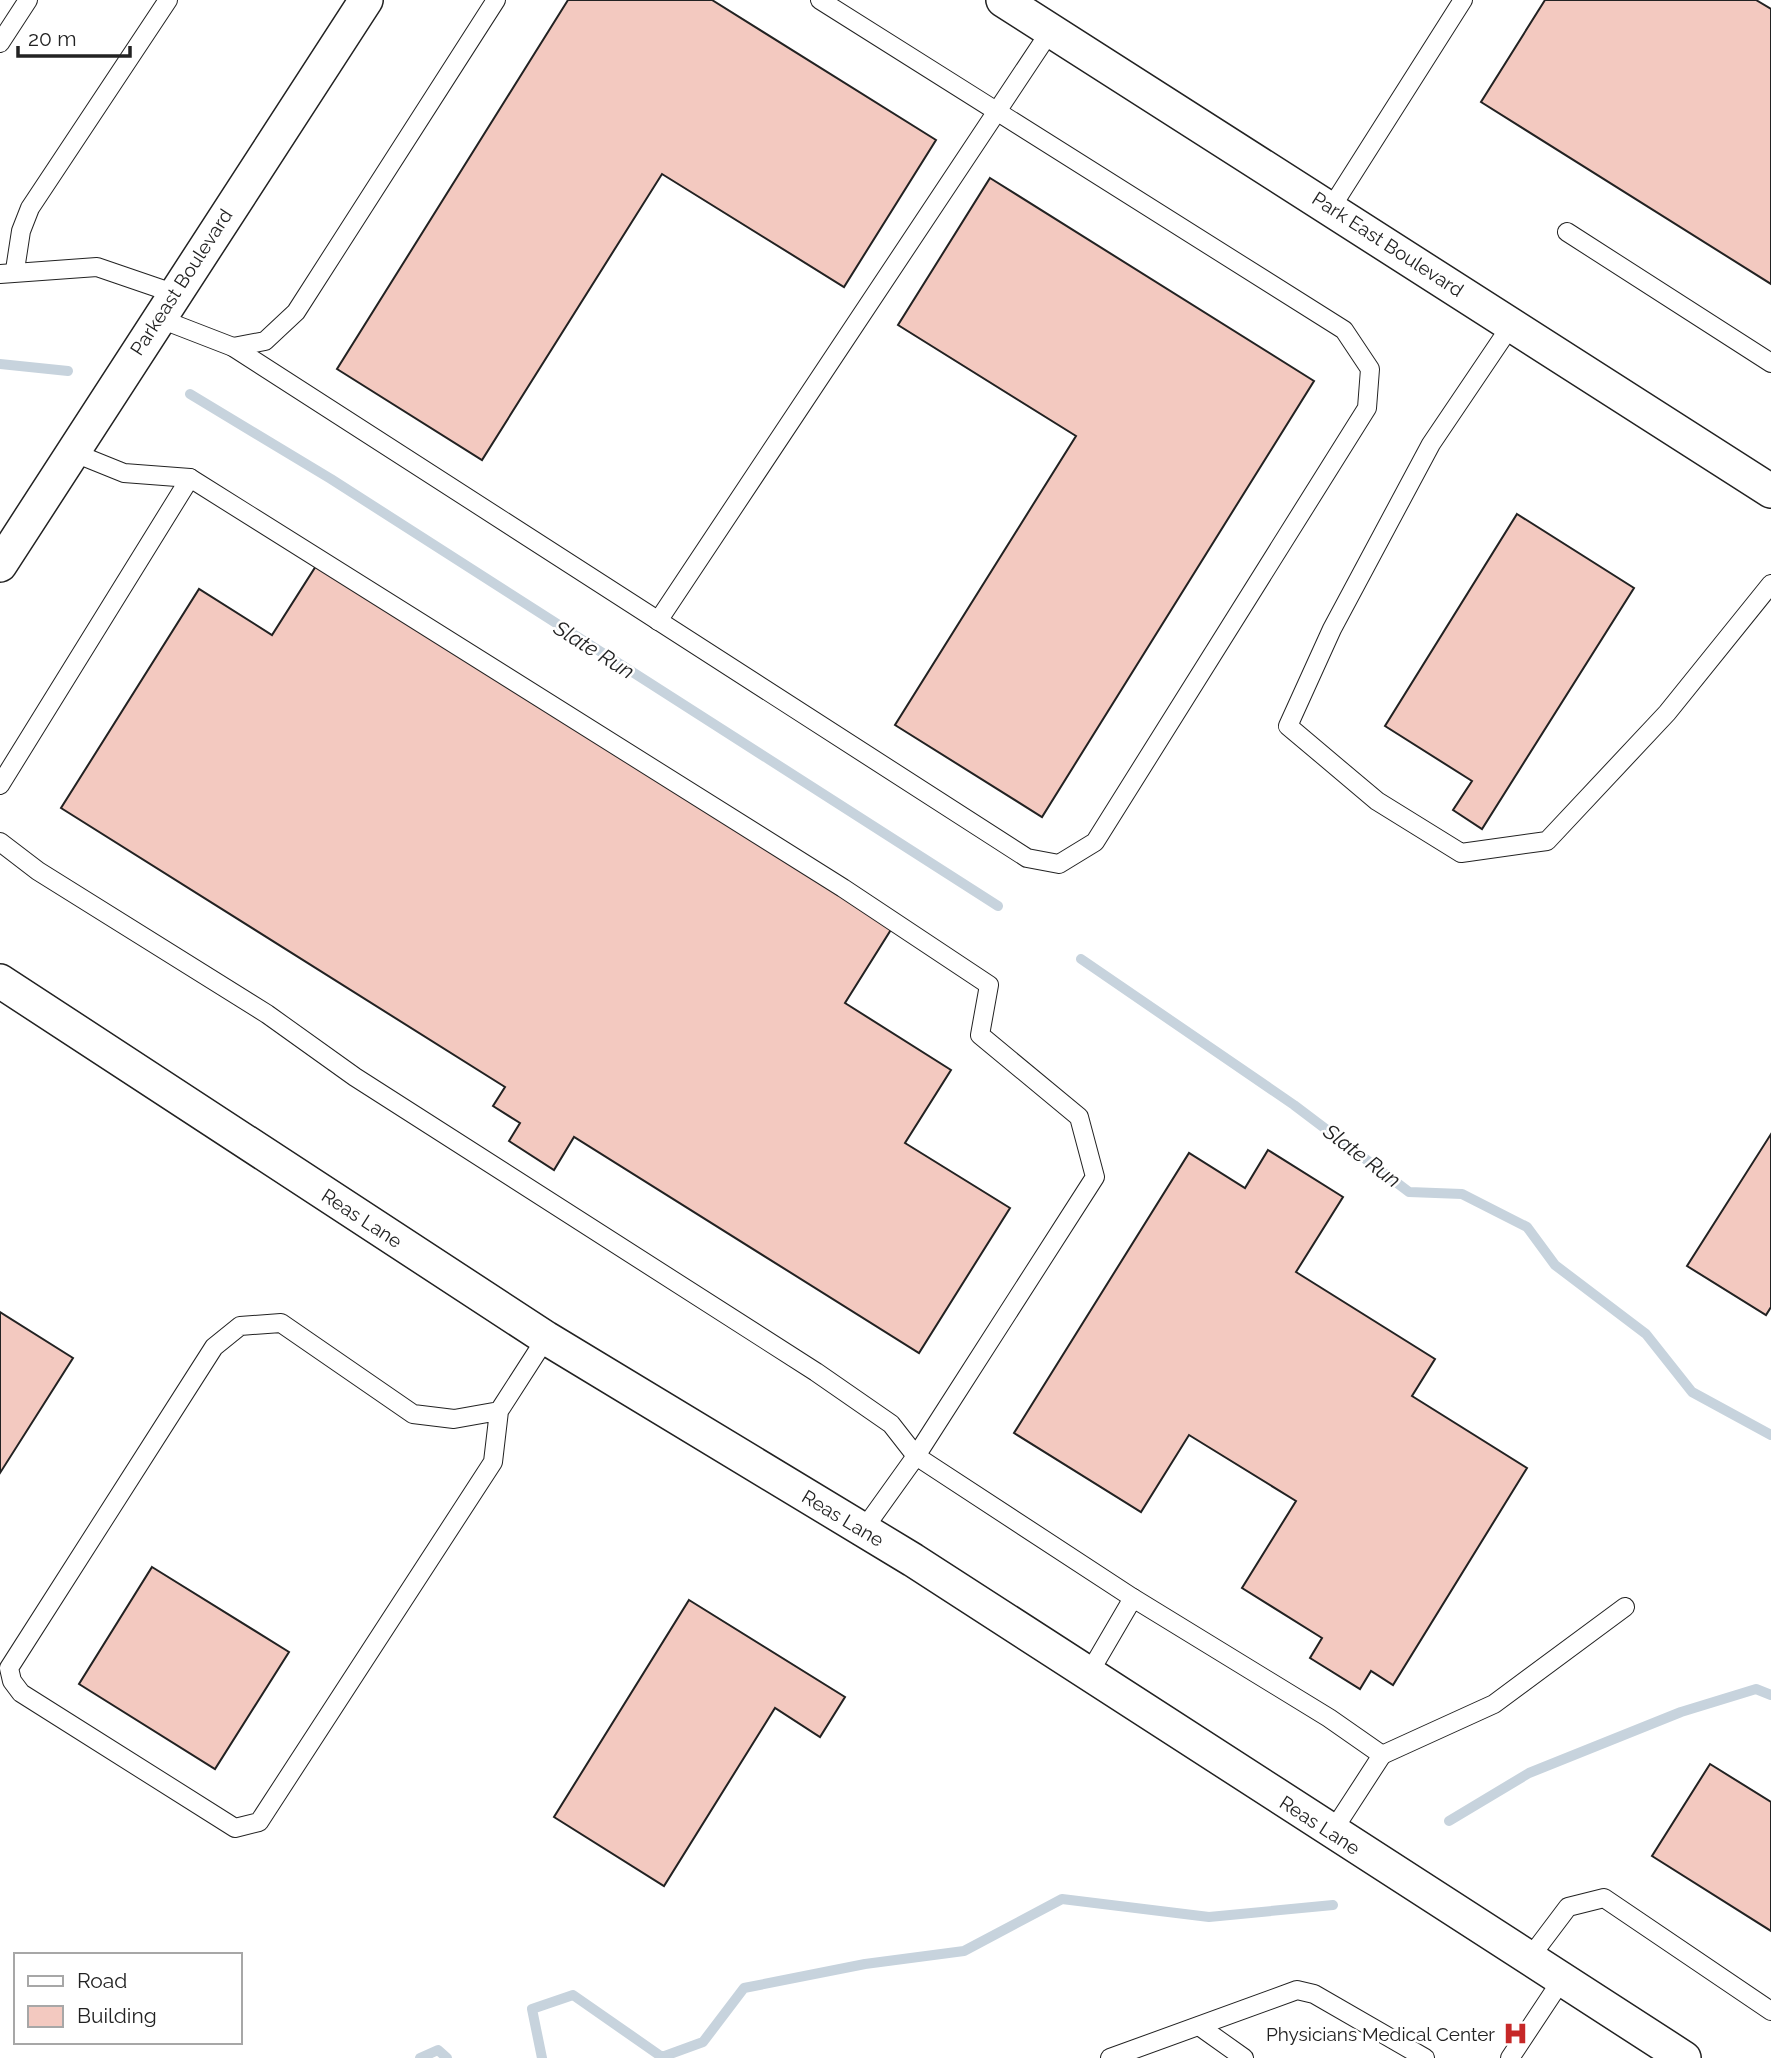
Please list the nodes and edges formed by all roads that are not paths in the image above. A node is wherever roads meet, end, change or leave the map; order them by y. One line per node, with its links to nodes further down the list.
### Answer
1 (28, 0): 9 (lane)
2 (168, 0): 13 (lane)
3 (366, 0): 14 (street, Parkeast Boulevard)
4 (496, 0): 16 (lane)
5 (820, 0): 10 (lane)
6 (1003, 0): 8 (street, Park East Boulevard)
7 (1458, 2): 11 (lane)
8 (1051, 30): 10 (lane); 11 (street, Park East Boulevard)
9 (0, 43)
10 (997, 112): 23 (lane); 23 (lane)
11 (1331, 208): 15 (street, Park East Boulevard)
12 (1567, 232): 17 (lane)
13 (8, 272): 14 (lane)
14 (166, 305): 16 (lane); 18 (street, Parkeast Boulevard)
15 (1512, 324): 20 (street, Park East Boulevard); 22 (lane)
16 (233, 346): 23 (lane)
17 (1771, 363)
18 (72, 452): 19 (lane); 21 (street, Parkeast Boulevard)
19 (190, 478): 24 (lane); 29 (lane)
20 (1771, 491)
21 (0, 565)
22 (1771, 584)
23 (657, 621)
24 (0, 785)
25 (0, 842): 29 (lane)
26 (0, 981): 27 (street, Reas Lane)
27 (546, 1338): 28 (lane); 30 (street, Reas Lane)
28 (499, 1410): 28 (lane)
29 (916, 1456): 30 (lane); 31 (lane)
30 (863, 1530): 33 (street, Reas Lane)
31 (1133, 1598): 33 (lane); 34 (lane)
32 (1625, 1607): 34 (lane)
33 (1088, 1675): 35 (street, Reas Lane)
34 (1382, 1755): 35 (lane)
35 (1332, 1832): 36 (street, Reas Lane)
36 (1528, 1960): 37 (street, Reas Lane); 38 (lane)
37 (1561, 1981): 43 (lane); 44 (street, Reas Lane)
38 (1771, 2011)
39 (1199, 2026): 40 (lane); 41 (lane); 42 (lane)
40 (1110, 2058)
41 (1244, 2058)
42 (1425, 2058)
43 (1510, 2058)
44 (1684, 2058)

